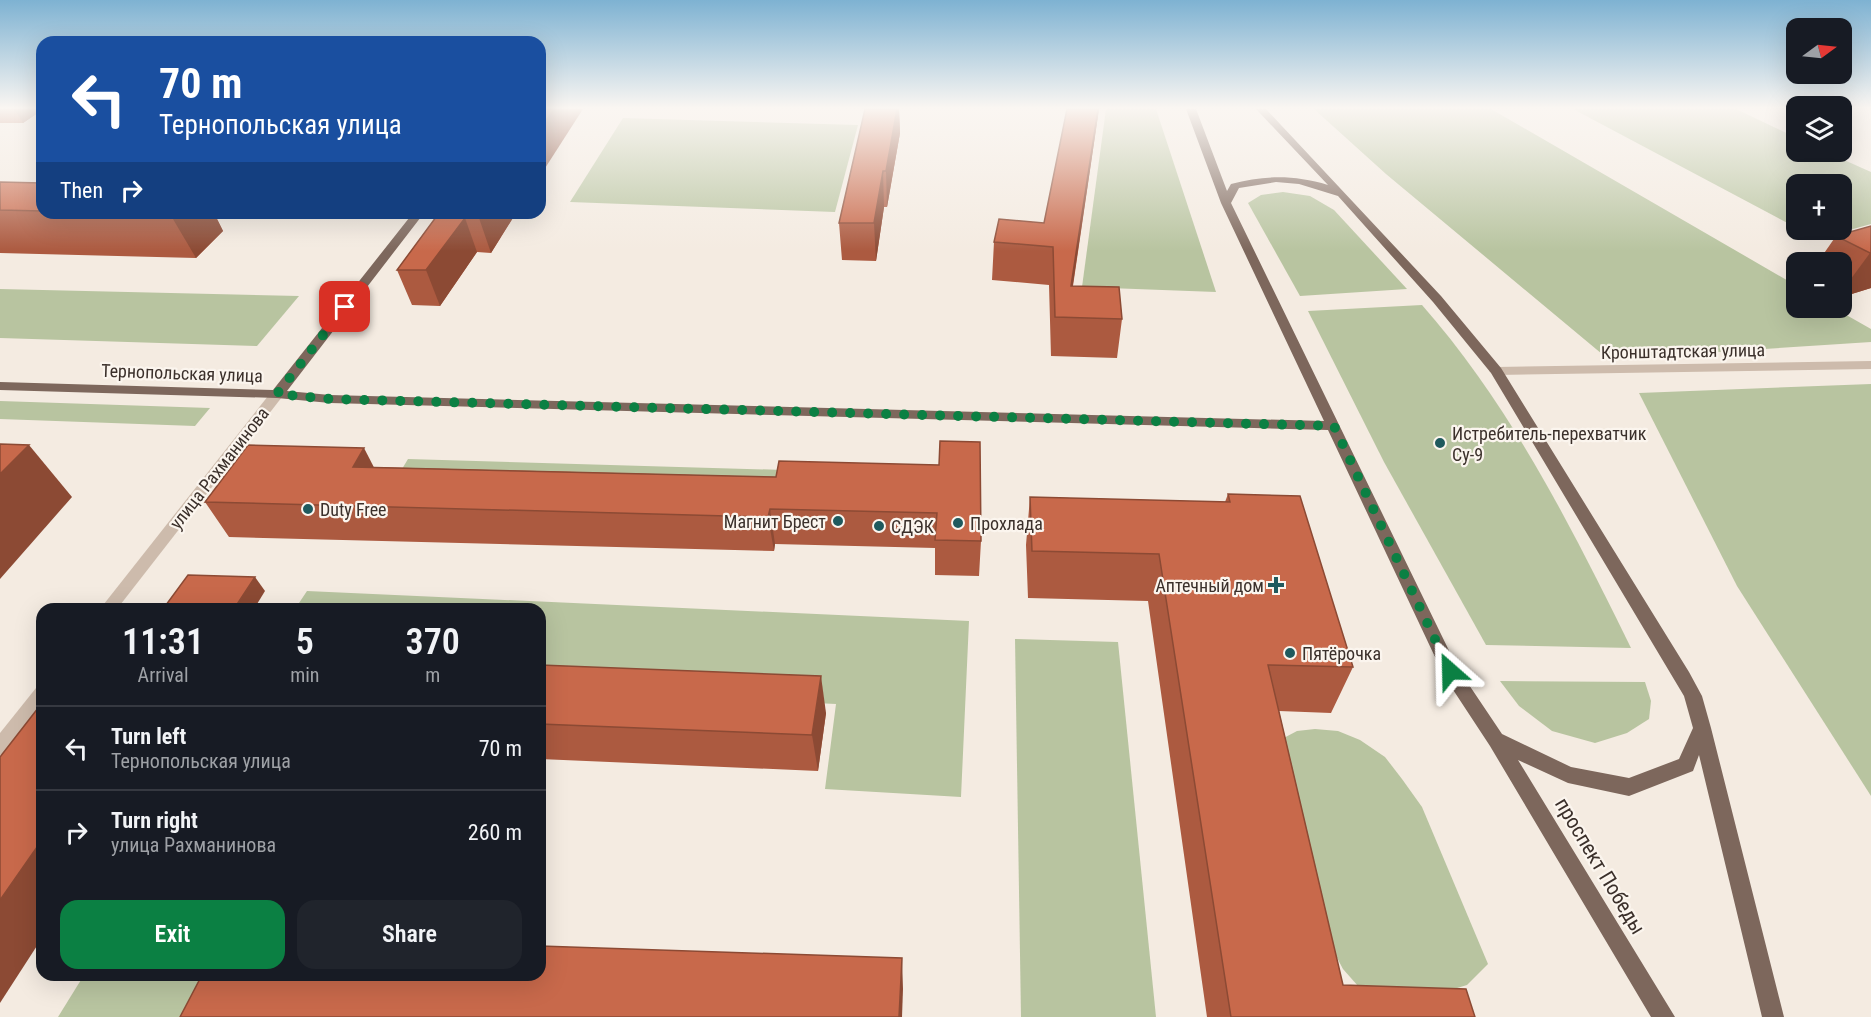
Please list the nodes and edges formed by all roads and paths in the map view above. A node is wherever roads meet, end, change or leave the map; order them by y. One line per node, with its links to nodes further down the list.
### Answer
1 (1209, 156): 4 (main road)
2 (1307, 156): 3 (main road)
3 (1344, 196): 4 (main road); 7 (main road)
4 (1226, 203): 10 (main road, проспект Победы)
5 (414, 219): 9 (main road, улица Рахманинова)
6 (1871, 365): 7 (street, Кронштадтская улица)
7 (1496, 371): 13 (main road)
8 (0, 386): 9 (main road, Тернопольская улица)
9 (277, 394): 10 (main road, Тернопольская улица); 11 (street, улица Рахманинова)
10 (1334, 426): 14 (main road, проспект Победы)
11 (113, 603)
12 (36, 701): 15 (street)
13 (1702, 728): 14 (main road); 17 (main road)
14 (1496, 740): 16 (main road, проспект Победы)
15 (0, 747)
16 (1664, 1017)
17 (1773, 1017)

